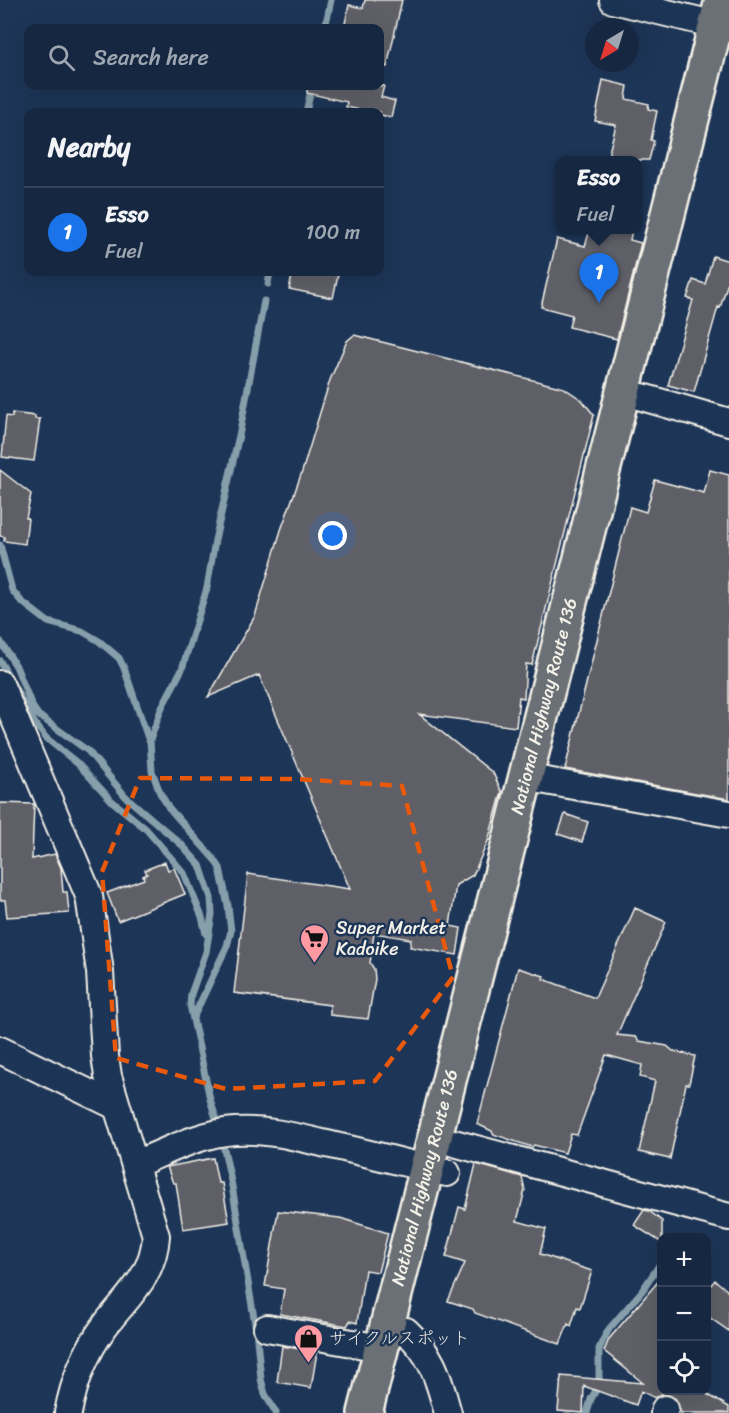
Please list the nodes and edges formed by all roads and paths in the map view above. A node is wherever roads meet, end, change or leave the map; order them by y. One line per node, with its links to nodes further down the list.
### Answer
1 (613, 0): 2 (street)
2 (722, 17): 7 (highway, National Highway Route 136)
3 (729, 60): 4 (highway, National Highway Route 136)
4 (642, 398): 5 (street); 7 (highway, National Highway Route 136)
5 (729, 422)
6 (0, 684): 10 (street)
7 (535, 780): 8 (street); 11 (highway, National Highway Route 136)
8 (729, 814)
9 (0, 1050): 10 (street)
10 (116, 1106): 12 (street)
11 (442, 1161): 12 (street); 13 (street); 15 (highway, National Highway Route 136)
12 (136, 1164): 16 (street)
13 (729, 1217)
14 (267, 1328): 15 (street)
15 (394, 1339): 17 (highway, National Highway Route 136); 18 (highway, National Highway Route 136); 19 (street)
16 (68, 1413)
17 (364, 1413)
18 (385, 1413)
19 (448, 1413)

